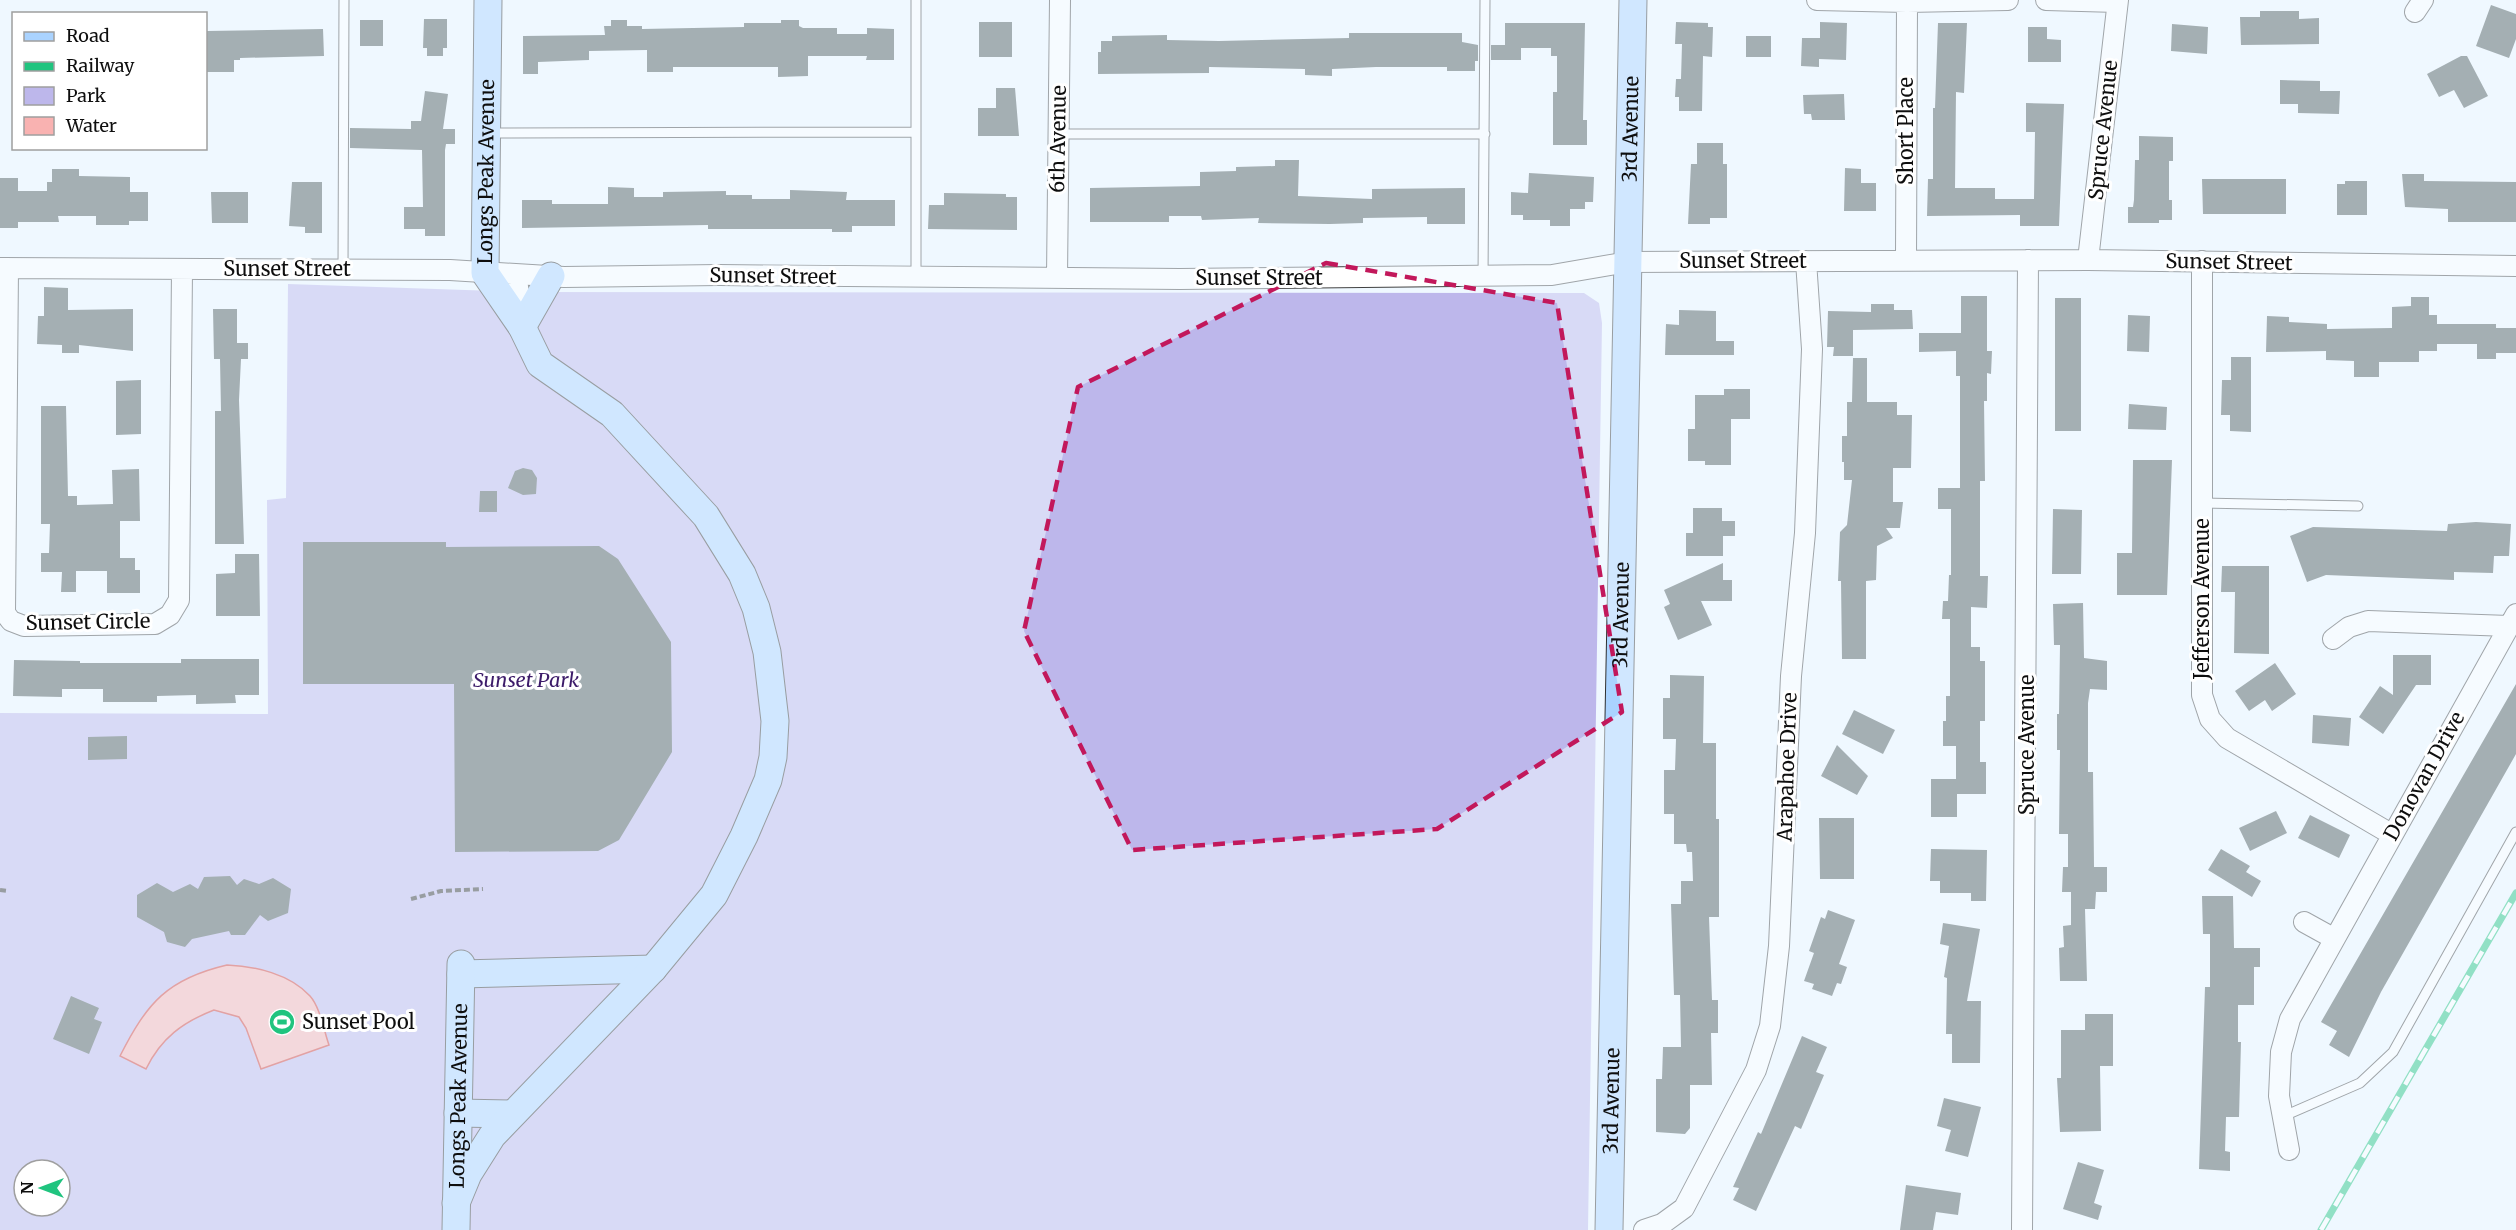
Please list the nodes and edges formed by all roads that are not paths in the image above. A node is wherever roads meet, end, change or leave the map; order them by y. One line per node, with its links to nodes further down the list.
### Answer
1 (344, 0): 25 (lane)
2 (488, 0): 13 (street, Longs Peak Avenue)
3 (916, 0): 12 (lane)
4 (1060, 0): 14 (street, 6th Avenue)
5 (1485, 0): 15 (lane)
6 (1633, 0): 21 (street, 3rd Avenue)
7 (1817, 0): 11 (street)
8 (2008, 0): 11 (street)
9 (2046, 0): 10 (street)
10 (2117, 1): 18 (street, Spruce Avenue)
11 (1907, 2): 16 (street, Short Place)
12 (916, 132): 13 (lane); 28 (lane)
13 (486, 133): 26 (street, Longs Peak Avenue)
14 (1058, 134): 15 (lane); 29 (street, 6th Avenue)
15 (1485, 134): 30 (lane)
16 (1906, 260): 17 (street, Sunset Street); 19 (street, Sunset Street)
17 (2028, 260): 18 (street, Sunset Street); 49 (street, Spruce Avenue)
18 (2088, 260): 20 (street, Sunset Street)
19 (1806, 261): 21 (street, Sunset Street); 48 (street, Arapahoe Drive)
20 (2202, 261): 22 (street, Sunset Street); 32 (street, Jefferson Avenue)
21 (1628, 262): 30 (street, Sunset Street); 47 (street, 3rd Avenue)
22 (2516, 266)
23 (4, 268): 24 (street, Sunset Street); 24 (street, Sunset Circle)
24 (182, 269): 25 (street, Sunset Street)
25 (343, 269): 26 (street, Sunset Street)
26 (485, 273): 27 (street, Sunset Street); 31 (street, Longs Peak Avenue)
27 (551, 276): 28 (street, Sunset Street); 31 (street)
28 (916, 277): 29 (street, Sunset Street)
29 (1057, 277): 30 (street, Sunset Street)
30 (1483, 278)
31 (522, 327): 40 (street, Longs Peak Avenue)
32 (2202, 503): 33 (lane); 37 (street, Jefferson Avenue)
33 (2358, 506)
34 (2512, 620): 35 (street); 37 (street, Donovan Drive)
35 (2333, 639)
36 (2516, 832): 43 (lane)
37 (2391, 834): 39 (street, Donovan Drive)
38 (2304, 922): 39 (street)
39 (2333, 938): 43 (street, Donovan Drive)
40 (653, 969): 41 (street, Longs Peak Avenue); 42 (street)
41 (458, 1113): 42 (street); 45 (street, Longs Peak Avenue)
42 (511, 1114): 45 (street)
43 (2284, 1116): 44 (street, Donovan Drive)
44 (2289, 1150)
45 (456, 1203): 46 (street, Longs Peak Avenue)
46 (456, 1230)
47 (1610, 1230)
48 (1644, 1230)
49 (2022, 1230)

